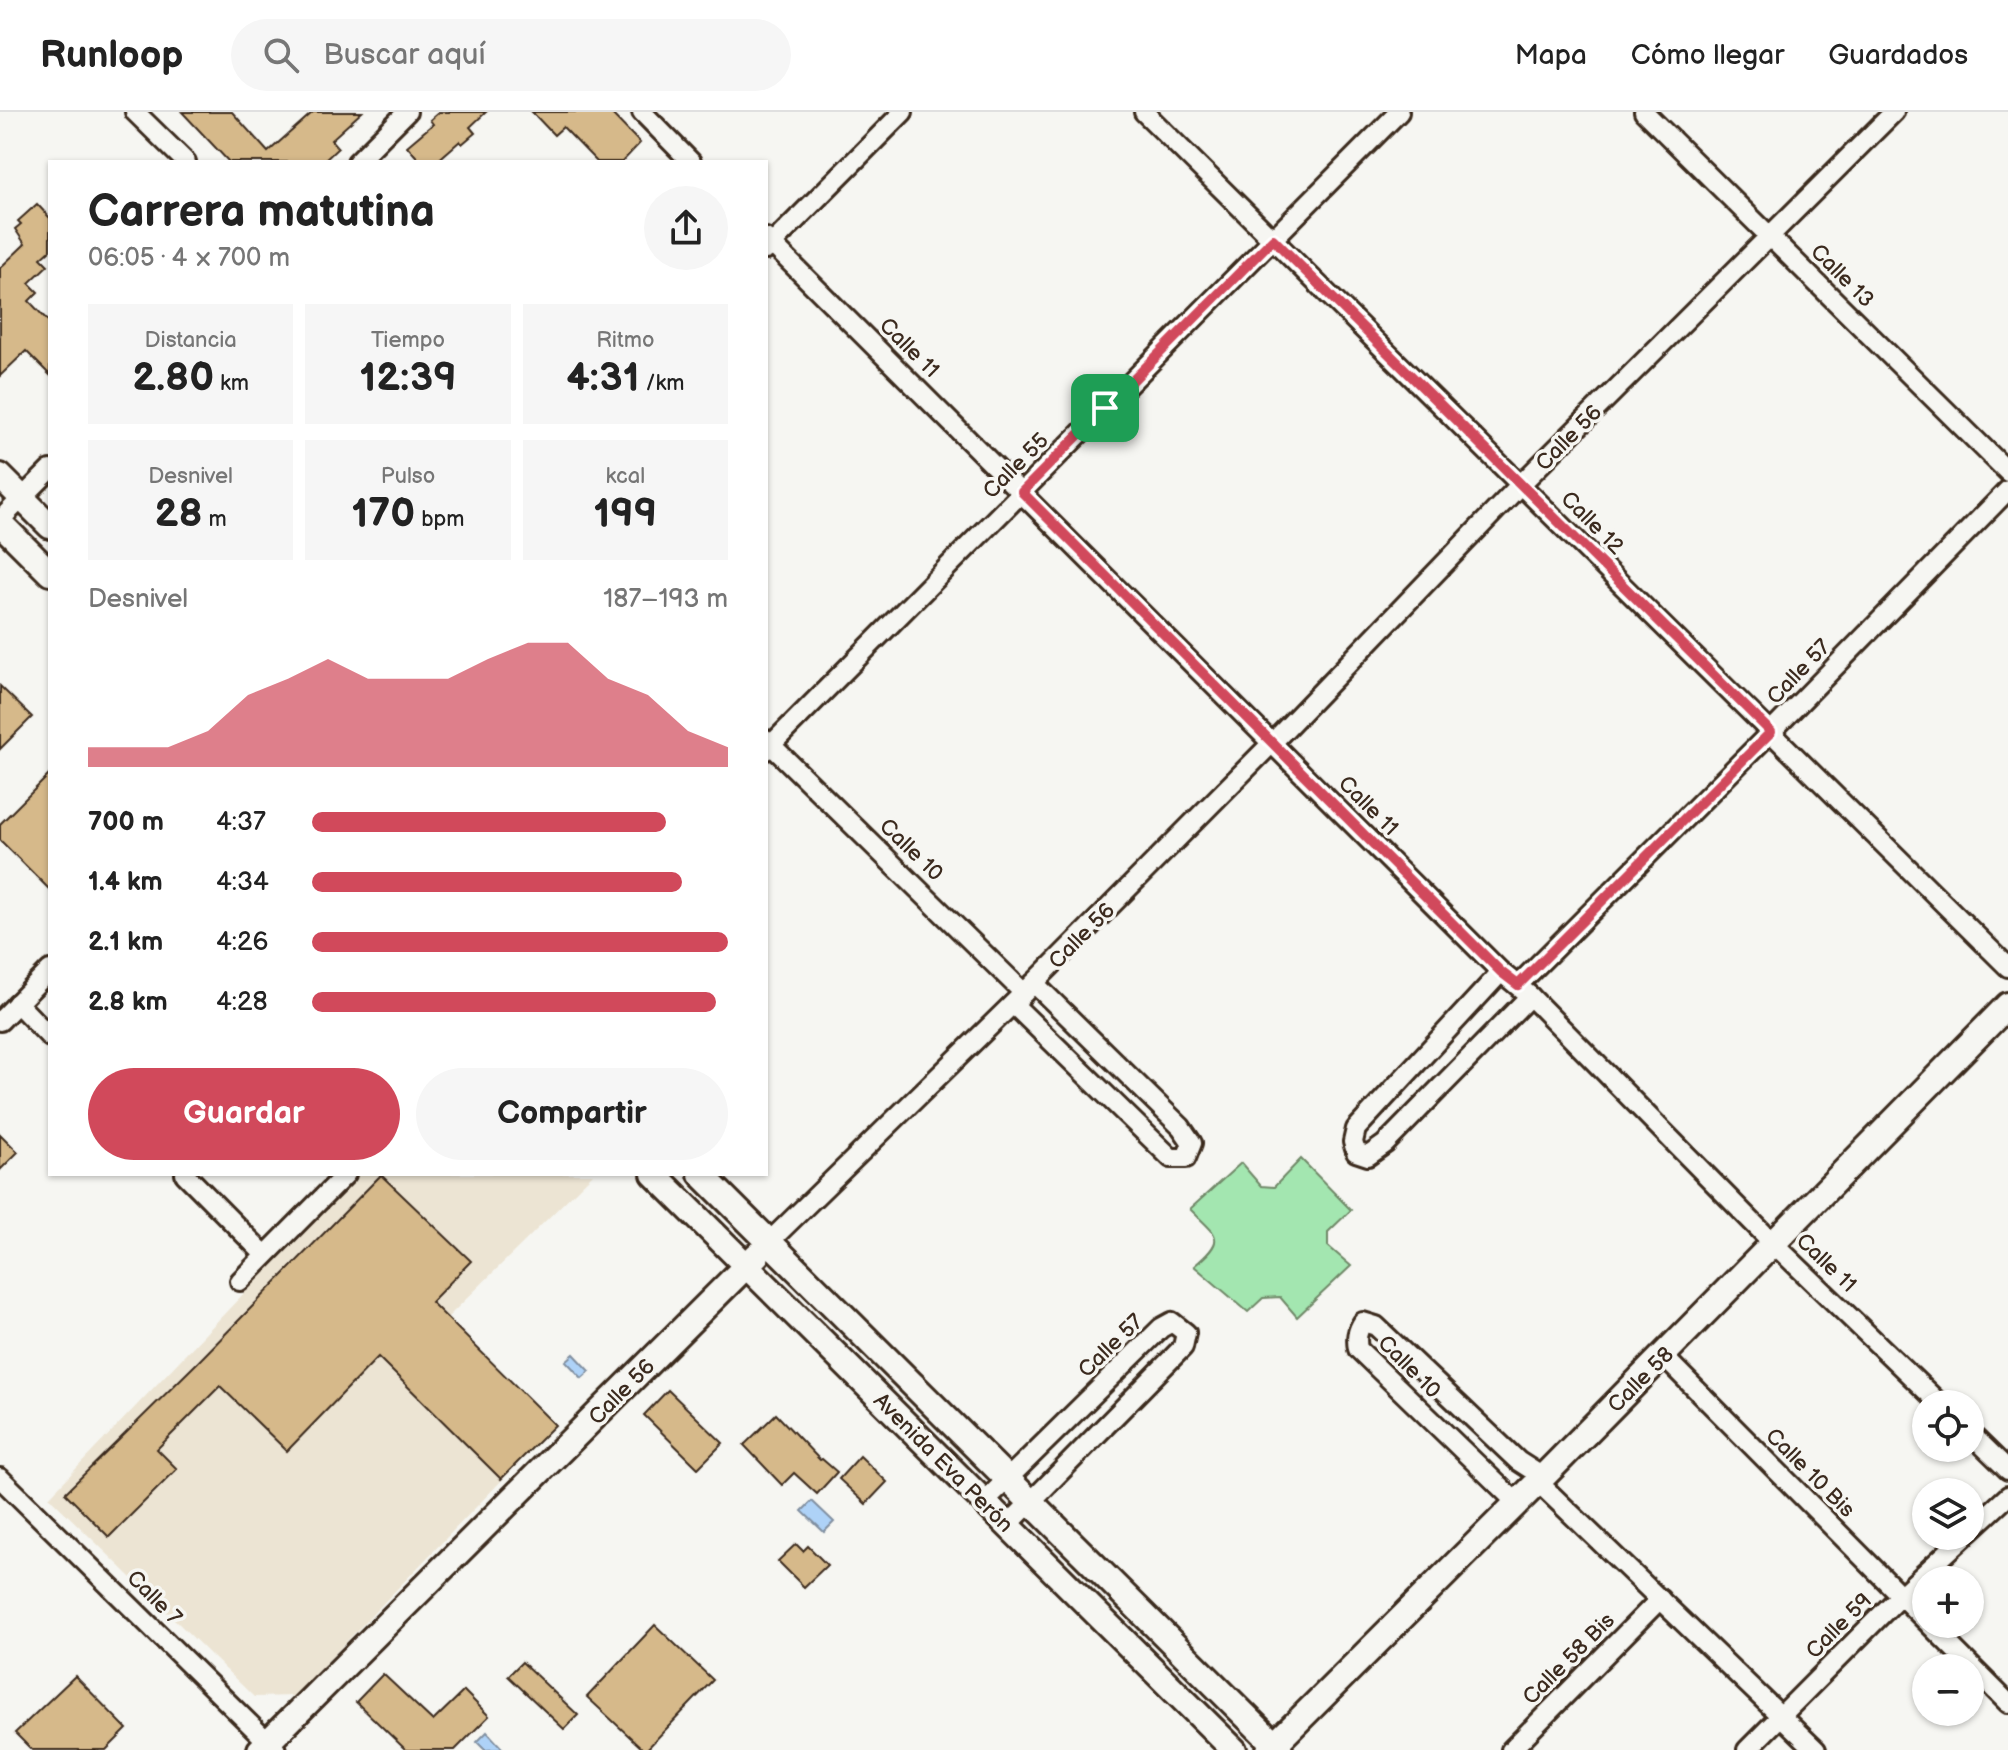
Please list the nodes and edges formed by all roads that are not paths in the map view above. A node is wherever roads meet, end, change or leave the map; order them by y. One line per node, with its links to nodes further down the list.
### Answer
1 (135, 112): 9 (street)
2 (407, 112): 10 (street)
3 (642, 112): 11 (street)
4 (903, 112): 14 (street)
5 (1144, 112): 13 (street, Calle 12)
6 (1399, 112): 13 (street, Calle 55)
7 (1644, 112): 12 (street, Calle 13)
8 (1894, 112): 12 (street, Calle 56)
9 (184, 160)
10 (359, 160)
11 (689, 160)
12 (1770, 237): 16 (street, Calle 13); 18 (street, Calle 56)
13 (1273, 239): 18 (street, Calle 12); 20 (street, Calle 55)
14 (768, 244): 20 (street, Calle 11)
15 (48, 472): 21 (street)
16 (2008, 472)
17 (0, 476): 21 (main road)
18 (1521, 484): 25 (street, Calle 12); 26 (street, Calle 56)
19 (2008, 490): 25 (street, Calle 57)
20 (1022, 492): 26 (street, Calle 11); 27 (street, Calle 55)
21 (22, 498): 22 (street); 23 (main road)
22 (0, 522): 24 (main road)
23 (48, 524)
24 (48, 571)
25 (1771, 732): 28 (street, Calle 12); 31 (street, Calle 57)
26 (1272, 743): 30 (street, Calle 11); 32 (street, Calle 56)
27 (768, 745): 32 (street, Calle 10)
28 (2008, 967)
29 (48, 972): 33 (street)
30 (1501, 972): 31 (street, Calle 11); 31 (street, Calle 57)
31 (1524, 990): 42 (street, Calle 11)
32 (1024, 993): 32 (street, Calle 10); 41 (street, Calle 56)
33 (17, 1003): 35 (street); 36 (street)
34 (2008, 1005): 42 (main road, Calle 58)
35 (0, 1021)
36 (48, 1035)
37 (187, 1176): 43 (street)
38 (344, 1176): 43 (street)
39 (656, 1176): 44 (main road, Avenida Eva Perón)
40 (703, 1176): 41 (main road, Avenida Eva Perón)
41 (769, 1242): 44 (main road, Calle 56); 51 (main road, Avenida Eva Perón)
42 (1774, 1244): 46 (main road, Calle 58); 47 (street, Calle 11)
43 (265, 1255): 45 (street)
44 (747, 1266): 55 (main road, Avenida Eva Perón); 66 (main road, Calle 56)
45 (240, 1281)
46 (1663, 1356): 52 (main road, Calle 58); 60 (street, Calle 10 Bis)
47 (1925, 1390)
48 (1984, 1447): 49 (street)
49 (2008, 1470)
50 (0, 1478): 66 (street, Calle 7)
51 (1008, 1479): 54 (main road, Avenida Eva Perón); 54 (street, Calle 57); 55 (street, Calle 57)
52 (1540, 1480): 56 (main road, Calle 58); 56 (street, Calle 10); 61 (street, Calle 10)
53 (2008, 1496): 57 (street)
54 (1030, 1501): 58 (street, Calle 57); 67 (main road, Avenida Eva Perón)
55 (984, 1502): 58 (main road, Avenida Eva Perón)
56 (1517, 1503): 67 (main road, Calle 58)
57 (1984, 1518)
58 (1008, 1525): 68 (main road, Avenida Eva Perón)
59 (1950, 1550): 60 (street, Calle 59)
60 (1900, 1596): 62 (street, Calle 10 Bis); 65 (street, Calle 59)
61 (1660, 1599): 65 (street, Calle 10); 69 (street, Calle 58 Bis)
62 (1912, 1608)
63 (1942, 1638): 64 (street, Calle 10 Bis)
64 (2008, 1703)
65 (1781, 1716): 70 (street, Calle 59); 71 (street, Calle 10)
66 (268, 1747)
67 (1275, 1748)
68 (1234, 1750)
69 (1511, 1750)
70 (1747, 1750)
71 (1816, 1750)

